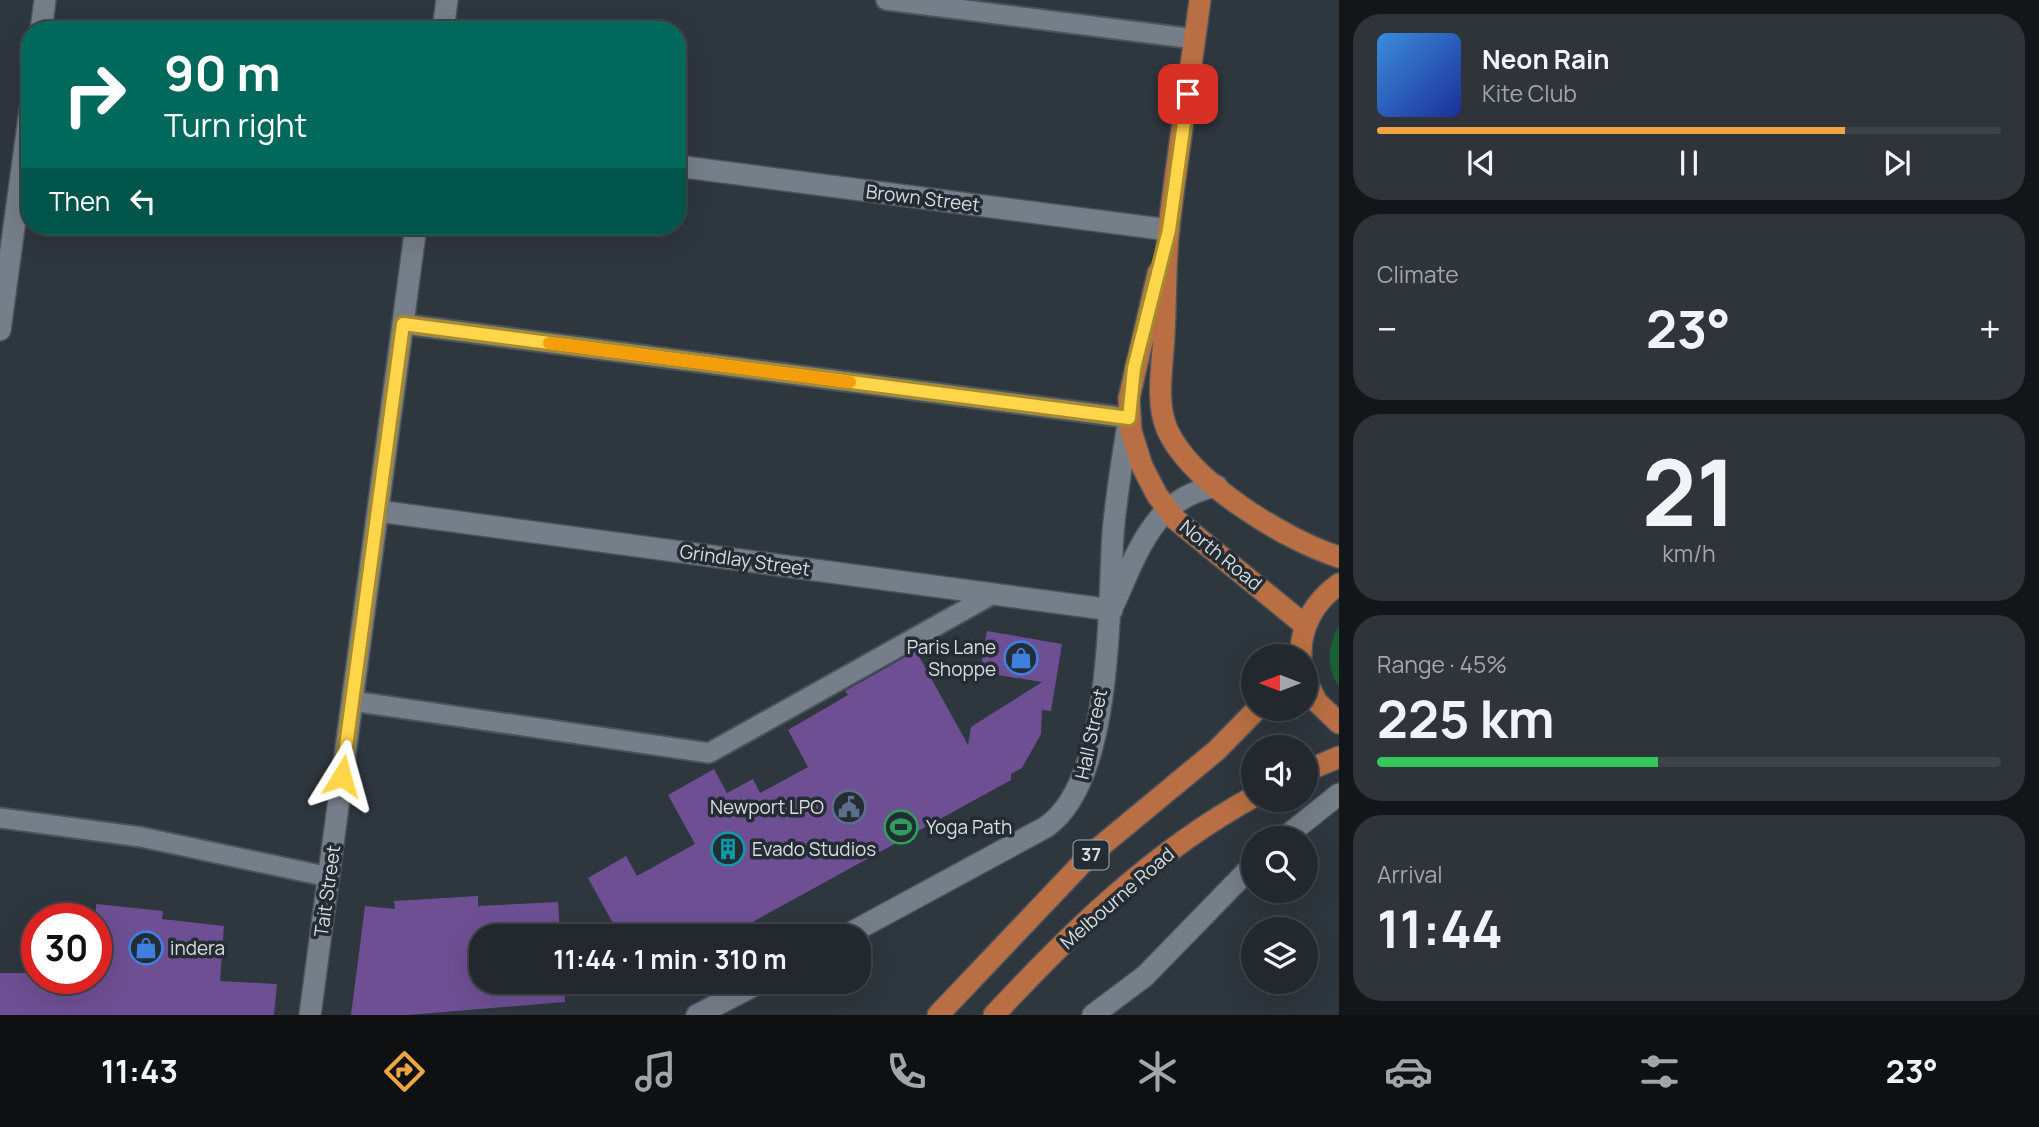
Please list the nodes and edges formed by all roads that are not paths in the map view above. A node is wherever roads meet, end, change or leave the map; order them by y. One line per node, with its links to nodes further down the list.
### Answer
1 (45, 0): 5 (street)
2 (447, 0): 6 (street)
3 (886, 0): 7 (lane)
4 (1200, 0): 7 (main road, North Road)
5 (42, 21)
6 (444, 21)
7 (1195, 39): 10 (main road, North Road)
8 (686, 167): 10 (street, Brown Street)
9 (21, 176): 13 (street)
10 (1169, 230): 14 (main road, North Road); 15 (main road, North Road)
11 (415, 235): 12 (street, Tait Street)
12 (403, 324): 14 (lane); 17 (street, Tait Street)
13 (0, 330)
14 (1129, 418): 16 (main road, North Road); 21 (street, Hall Street)
15 (1217, 486): 16 (street, Hall Street); 18 (main road, North Road)
16 (1167, 509): 21 (street, Hall Street); 22 (main road, North Road)
17 (378, 511): 20 (street, Grindlay Street); 25 (street, Tait Street)
18 (1339, 557)
19 (1339, 584): 22 (main road)
20 (993, 594): 21 (street, Grindlay Street); 25 (lane)
21 (1112, 610): 37 (street, Hall Street)
22 (1304, 630): 23 (main road); 24 (main road)
23 (1296, 644)
24 (1302, 644)
25 (352, 701): 35 (street, Tait Street)
26 (1318, 703): 28 (main road)
27 (1245, 721): 43 (main road, 37)
28 (1339, 723)
29 (1339, 757): 30 (main road)
30 (1318, 766)
31 (1339, 794): 34 (street)
32 (1241, 805): 44 (main road, Melbourne Road / 37)
33 (0, 818): 35 (lane)
34 (1299, 826)
35 (329, 877): 40 (street, Tait Street)
36 (1241, 877): 45 (street)
37 (867, 924)
38 (740, 994): 39 (street)
39 (736, 996): 41 (street); 42 (street)
40 (310, 1015)
41 (697, 1015)
42 (724, 1015)
43 (937, 1015)
44 (994, 1015)
45 (1093, 1015)

